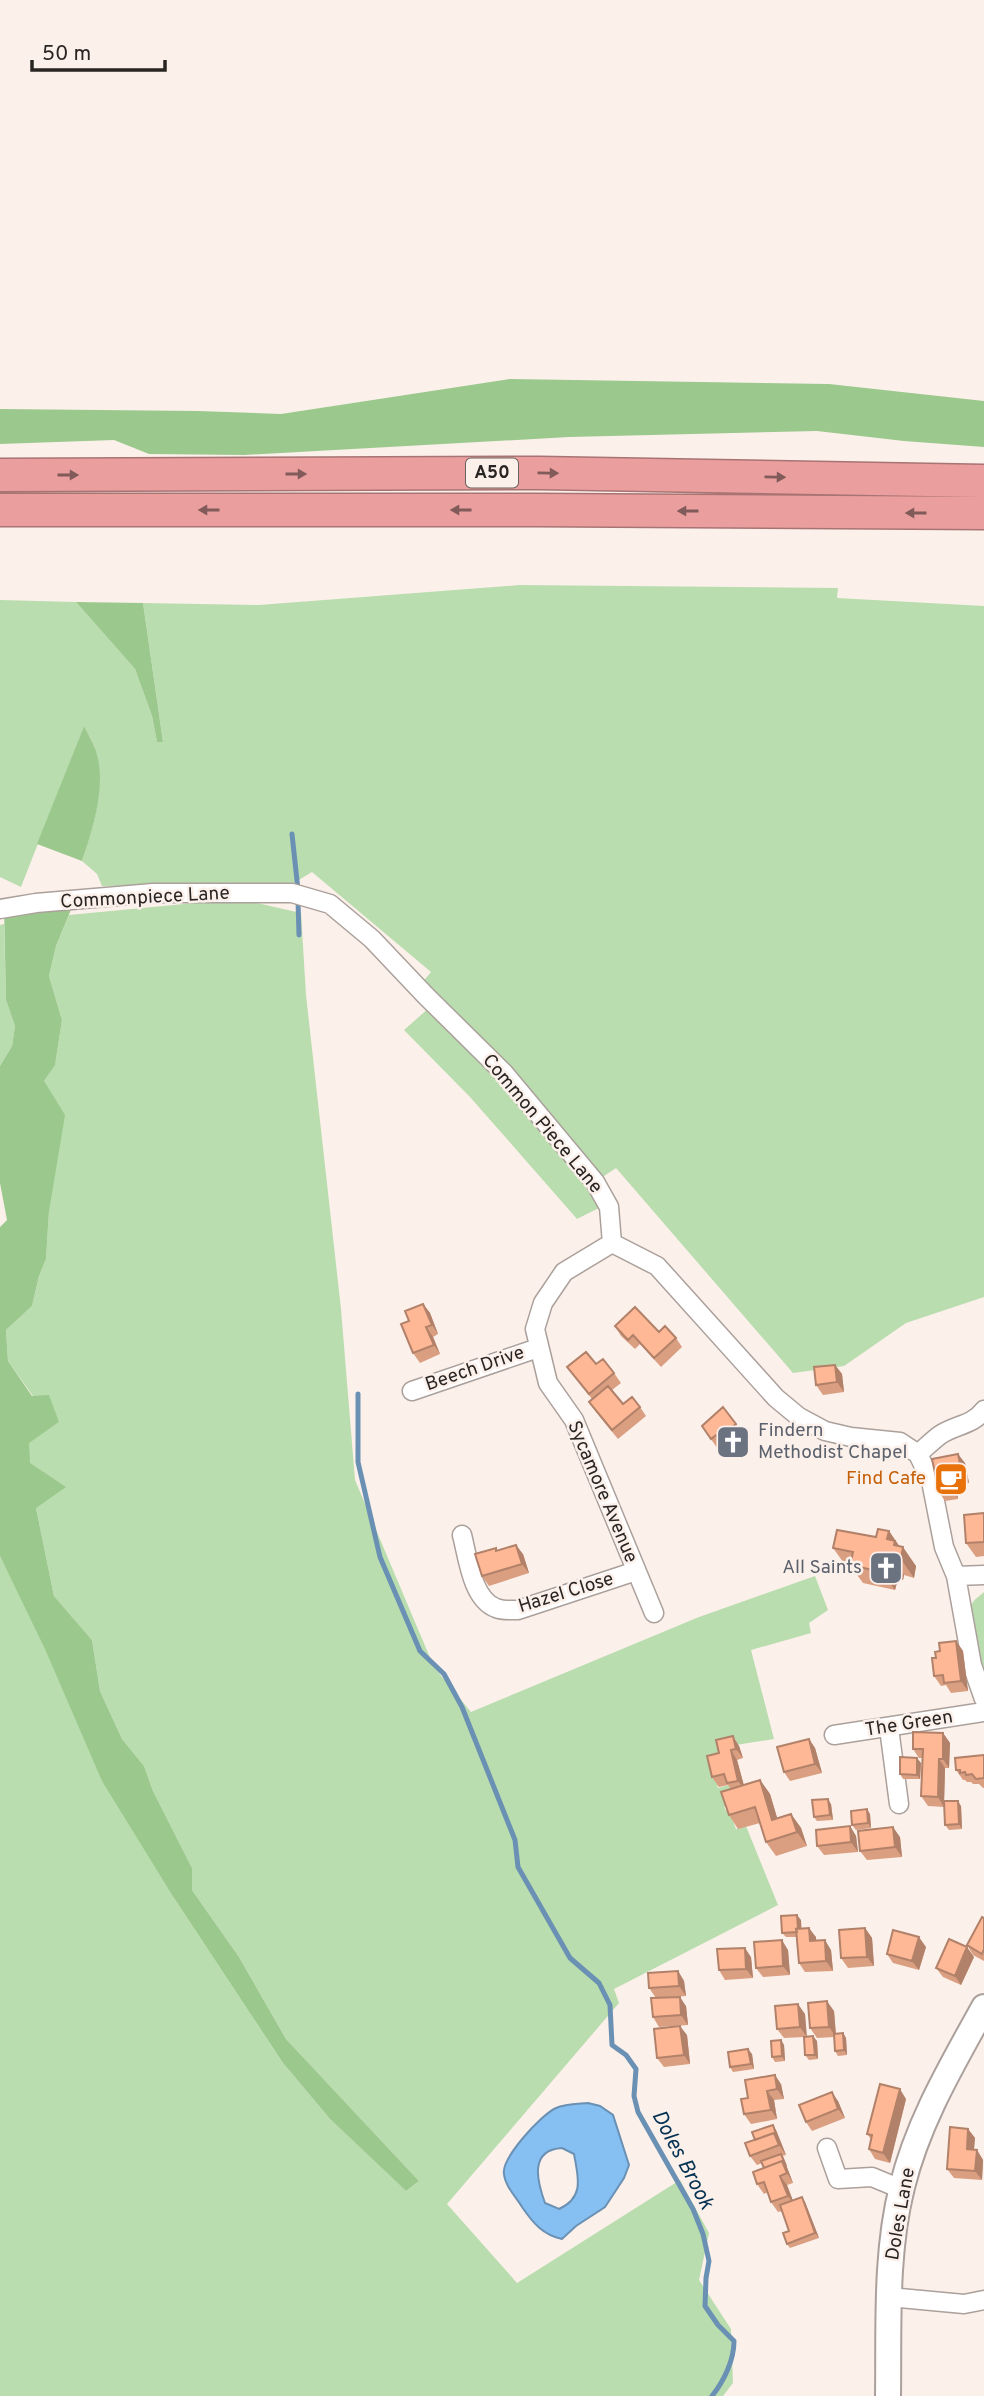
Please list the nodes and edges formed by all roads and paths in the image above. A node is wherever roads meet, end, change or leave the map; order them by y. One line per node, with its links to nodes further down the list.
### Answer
1 (0, 475): 2 (highway, A50, one-way to 2)
2 (984, 481)
3 (0, 510): 4 (highway, A50, one-way to 3)
4 (984, 513)
5 (299, 895): 6 (street, Commonpiece Lane); 7 (street, Common Piece Lane)
6 (0, 909)
7 (612, 1242): 8 (street, Sycamore Avenue); 11 (street)
8 (538, 1348): 9 (street, Beech Drive); 13 (street, Sycamore Avenue)
9 (412, 1391)
10 (984, 1410): 11 (street)
11 (918, 1454): 15 (street)
12 (462, 1535): 13 (street, Hazel Close)
13 (636, 1571): 16 (street, Sycamore Avenue)
14 (984, 1575): 15 (street)
15 (956, 1576): 17 (street)
16 (654, 1613)
17 (984, 1699)
18 (984, 1712): 19 (street, The Green)
19 (889, 1727): 20 (street, The Green); 21 (street)
20 (834, 1735)
21 (898, 1804)
22 (984, 2007): 24 (street, Doles Lane)
23 (827, 2148): 24 (street)
24 (901, 2189): 25 (street, Doles Lane)
25 (889, 2297): 26 (street); 27 (street, Doles Lane)
26 (984, 2300)
27 (888, 2396)

